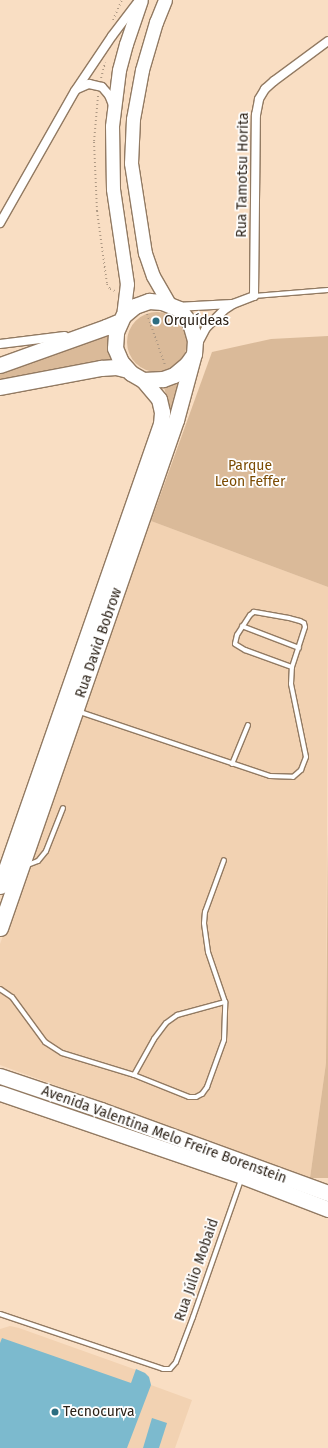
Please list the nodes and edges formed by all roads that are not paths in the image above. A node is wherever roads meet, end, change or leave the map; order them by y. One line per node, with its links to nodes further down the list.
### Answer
1 (140, 0): 4 (street); 5 (main road)
2 (165, 0): 10 (main road)
3 (328, 41): 8 (street, Rua Tamotsu Horita)
4 (75, 91): 5 (street); 6 (street)
5 (113, 106): 11 (main road)
6 (0, 223)
7 (328, 290): 8 (lane)
8 (254, 296): 9 (street)
9 (233, 304): 10 (street); 14 (street)
10 (172, 306): 11 (highway); 14 (highway, Rua David Bobrow)
11 (122, 318): 12 (highway); 16 (highway, Rua David Bobrow)
12 (83, 335): 13 (street); 15 (highway)
13 (0, 344)
14 (194, 353): 17 (highway); 22 (highway, Rua David Bobrow)
15 (0, 365)
16 (128, 370): 17 (highway, Rua David Bobrow); 18 (highway)
17 (143, 380): 28 (highway, Rua David Bobrow)
18 (0, 387)
19 (242, 626): 20 (lane); 20 (lane); 21 (lane)
20 (299, 648): 21 (lane)
21 (292, 667): 24 (lane)
22 (76, 710): 24 (lane); 27 (highway, Rua David Bobrow)
23 (248, 725): 24 (lane)
24 (232, 764)
25 (63, 808): 27 (lane)
26 (224, 860): 31 (lane)
27 (21, 868): 29 (highway, Rua David Bobrow)
28 (0, 886)
29 (0, 928)
30 (0, 989): 32 (lane)
31 (225, 1002): 32 (lane); 32 (lane)
32 (134, 1075)
33 (0, 1076): 37 (highway, Avenida Valentina Melo Freire Borenstein)
34 (0, 1093): 35 (highway, Avenida Valentina Melo Freire Borenstein)
35 (242, 1176): 39 (highway, Avenida Valentina Melo Freire Borenstein); 40 (lane, Rua Júlio Mobaid)
36 (328, 1186): 37 (highway)
37 (311, 1188): 38 (highway, Avenida Valentina Melo Freire Borenstein)
38 (328, 1193)
39 (328, 1209)
40 (0, 1314)

